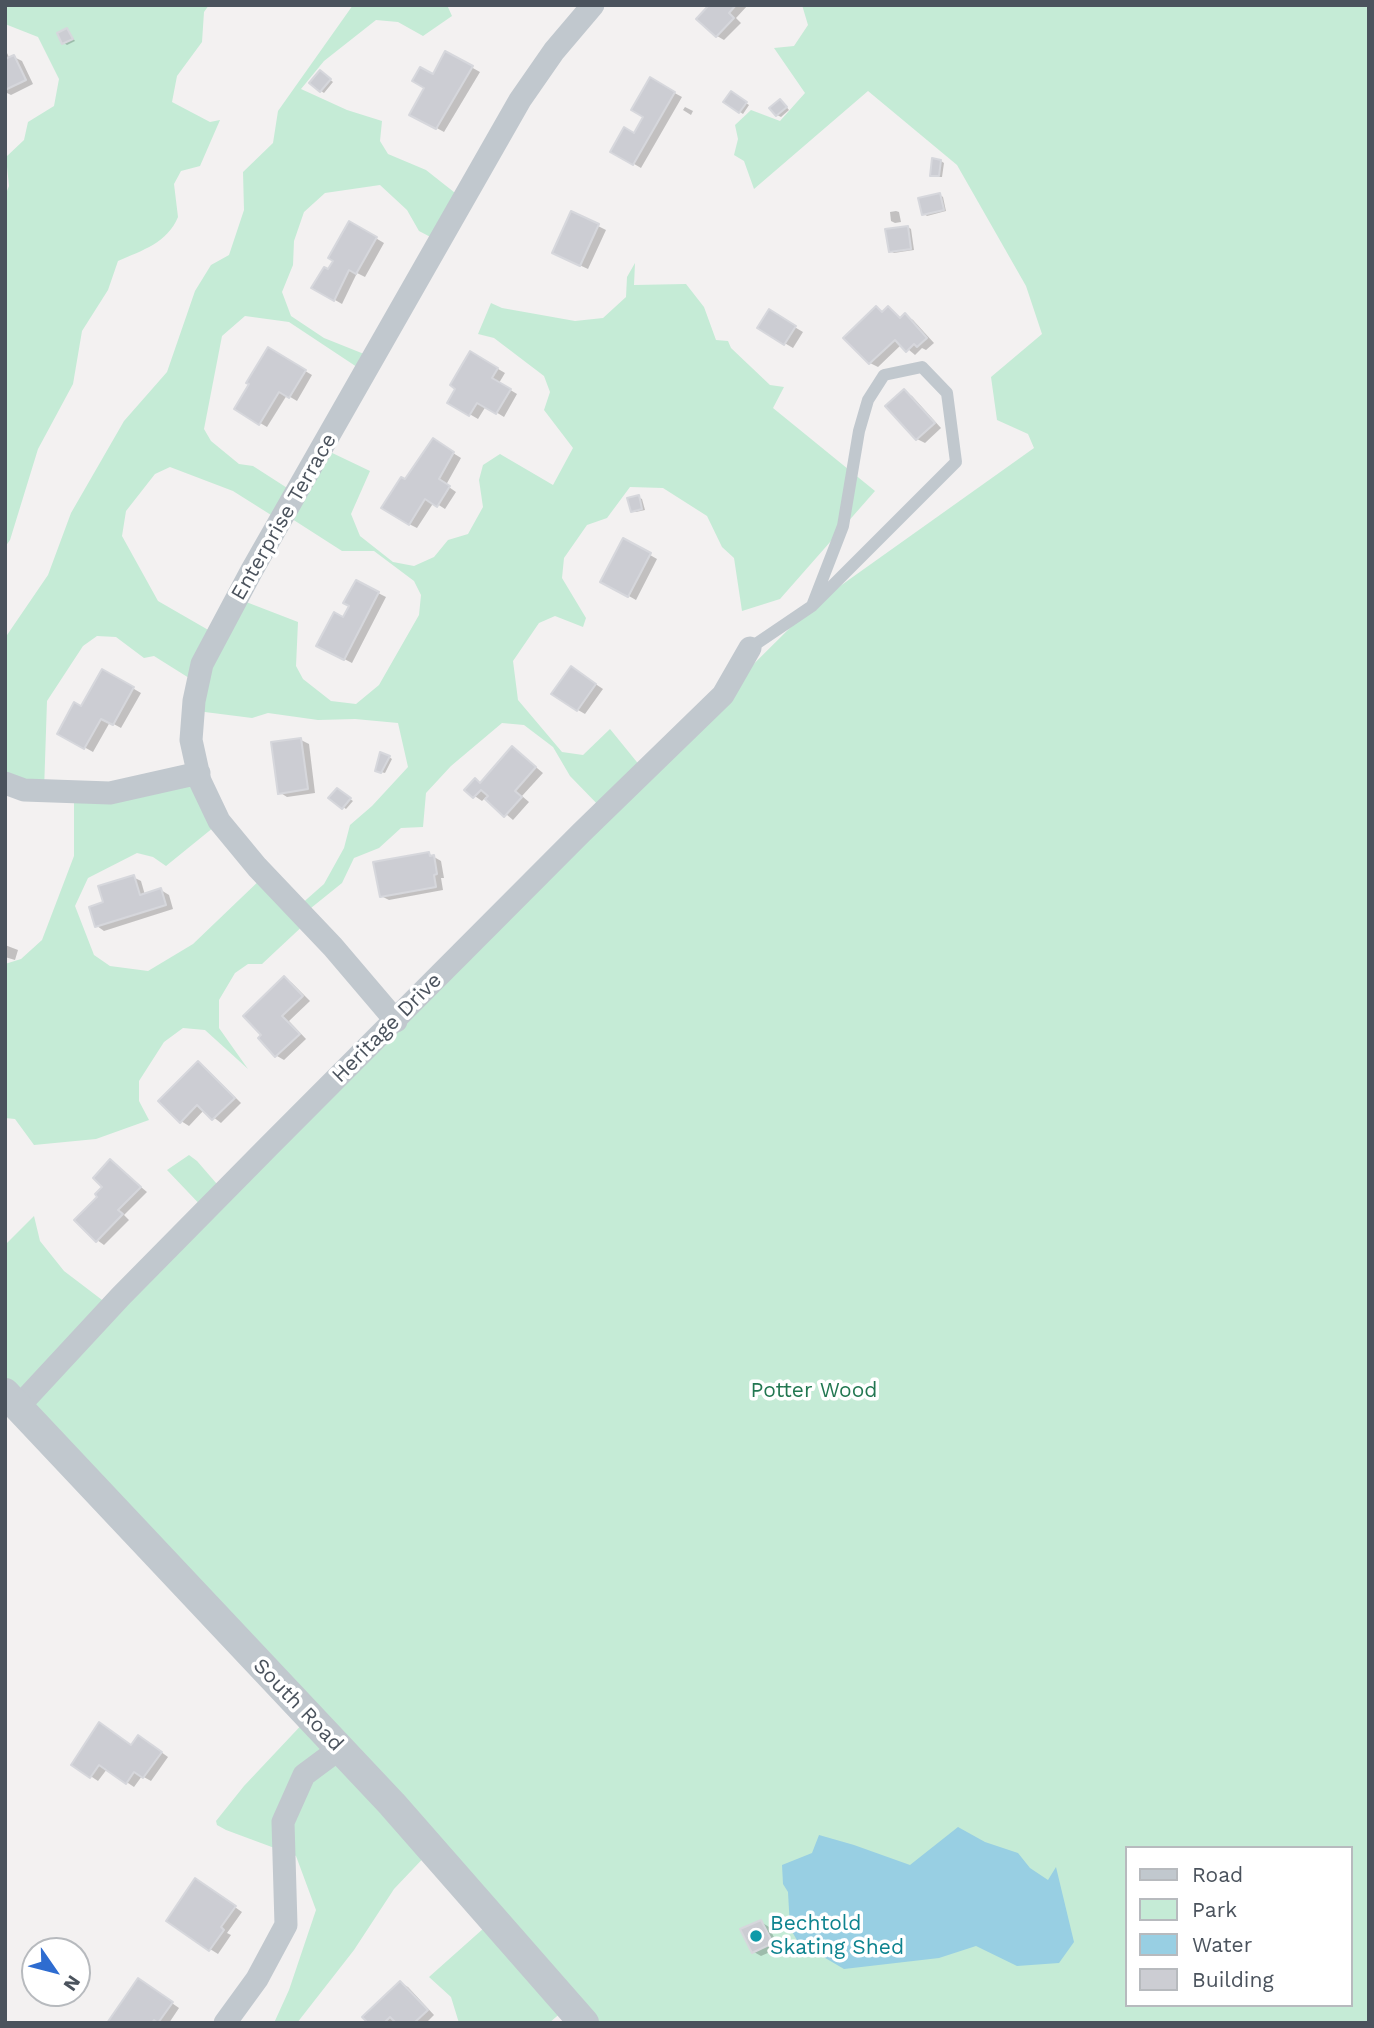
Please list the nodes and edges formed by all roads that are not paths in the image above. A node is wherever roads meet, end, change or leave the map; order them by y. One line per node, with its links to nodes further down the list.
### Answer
1 (593, 5): 4 (street, Enterprise Terrace)
2 (812, 606): 2 (lane); 3 (lane)
3 (750, 648): 6 (street, Heritage Drive)
4 (199, 773): 5 (street); 6 (street, Enterprise Terrace)
5 (5, 783)
6 (396, 1021): 7 (street, Heritage Drive)
7 (12, 1399): 8 (street, South Road)
8 (340, 1749): 9 (street); 10 (street, South Road)
9 (225, 2023)
10 (584, 2023)

